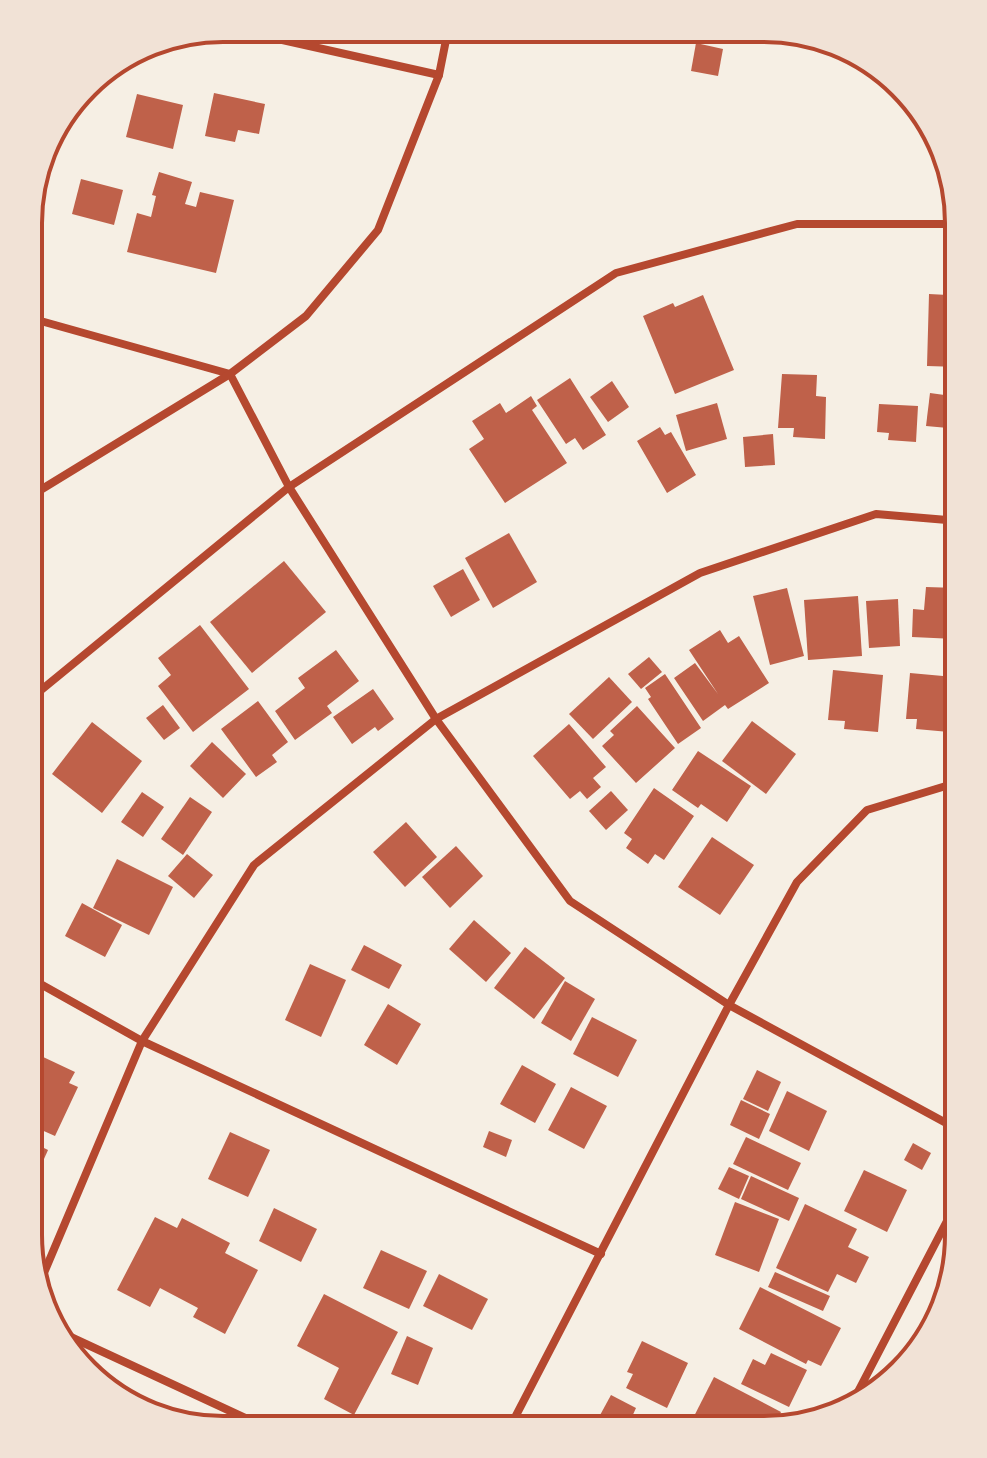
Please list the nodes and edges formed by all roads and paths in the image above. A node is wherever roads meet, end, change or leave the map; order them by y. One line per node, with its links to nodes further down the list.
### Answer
1 (291, 42): 3 (street)
2 (446, 42): 3 (street)
3 (439, 75): 6 (street)
4 (945, 224): 7 (street)
5 (42, 321): 6 (street)
6 (230, 374): 7 (street); 8 (street)
7 (289, 487): 10 (street); 11 (street)
8 (42, 489)
9 (945, 520): 11 (street)
10 (42, 689)
11 (436, 719): 14 (street); 15 (street)
12 (945, 786): 14 (street)
13 (42, 985): 15 (street)
14 (729, 1005): 16 (street); 18 (street)
15 (142, 1041): 18 (street); 19 (street)
16 (945, 1122)
17 (945, 1225): 21 (street)
18 (601, 1254): 23 (street)
19 (45, 1271)
20 (74, 1339): 22 (street)
21 (859, 1389)
22 (241, 1416)
23 (516, 1416)

